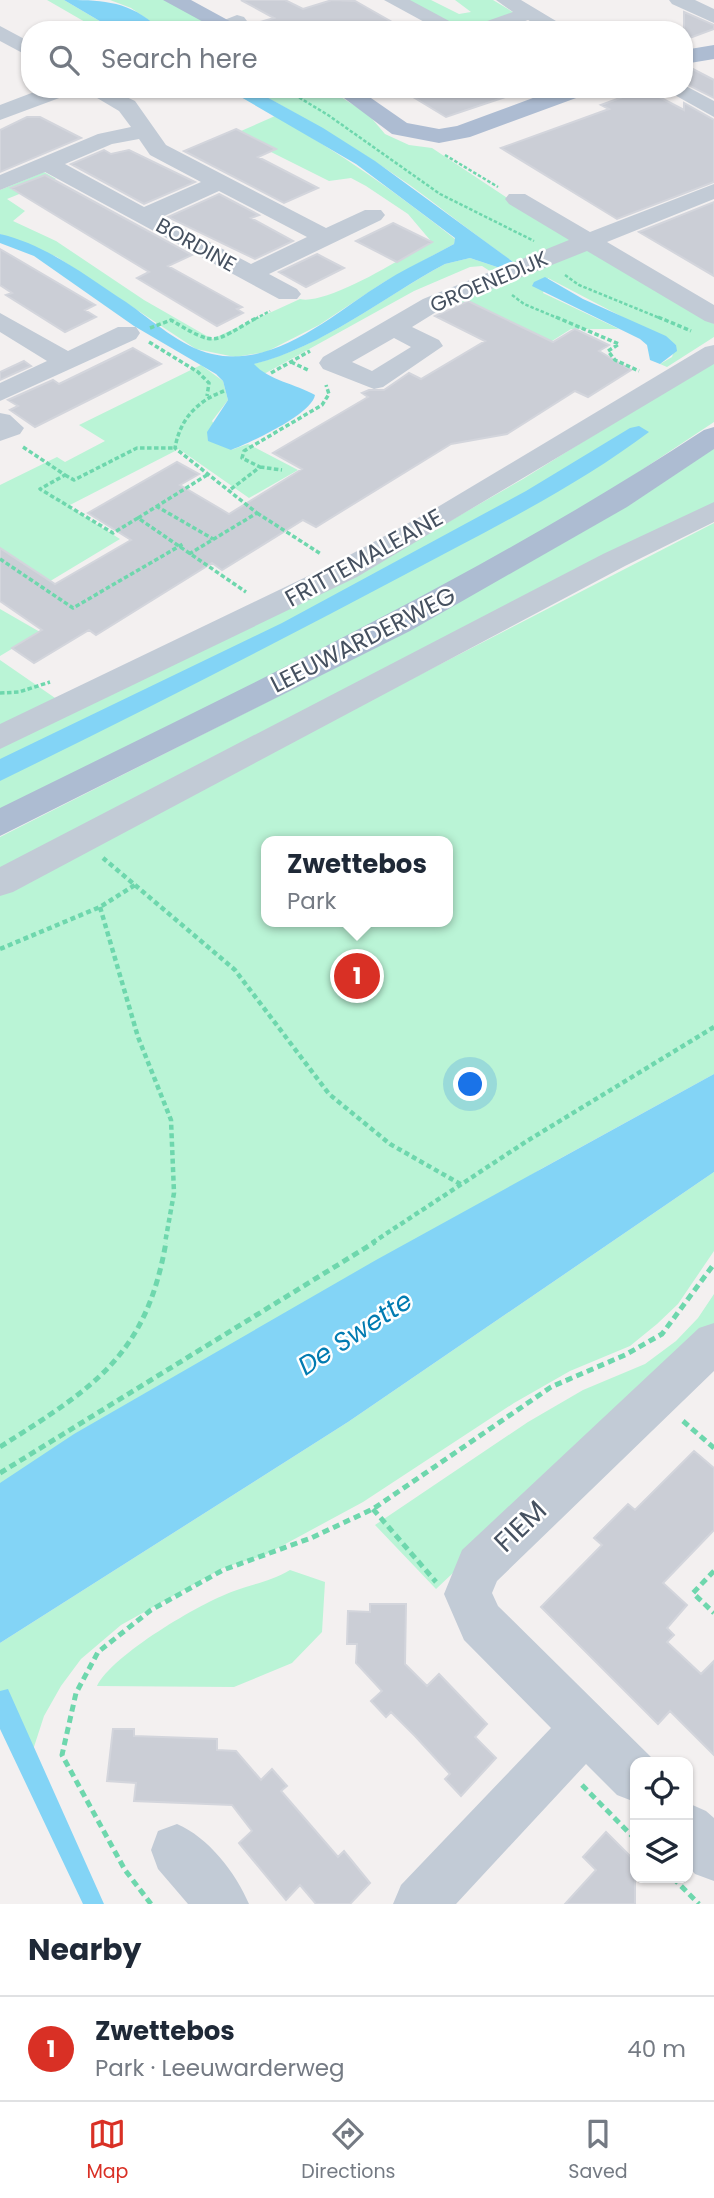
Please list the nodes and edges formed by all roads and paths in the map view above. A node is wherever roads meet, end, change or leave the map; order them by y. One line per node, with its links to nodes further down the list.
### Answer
1 (174, 0): 8 (main road)
2 (191, 0): 9 (main road)
3 (394, 0): 10 (street)
4 (506, 0): 6 (street)
5 (680, 0): 7 (street)
6 (529, 13): 11 (street); 12 (street)
7 (714, 17)
8 (220, 21)
9 (224, 21)
10 (437, 21)
11 (506, 21)
12 (544, 21)
13 (0, 33): 14 (street)
14 (21, 46)
15 (714, 52): 16 (main road)
16 (693, 56)
17 (39, 98): 24 (street)
18 (111, 98): 25 (street)
19 (300, 98): 36 (path)
20 (356, 98): 26 (main road)
21 (555, 98): 26 (main road)
22 (692, 98): 23 (street)
23 (714, 110)
24 (0, 113)
25 (145, 131): 27 (street); 28 (street)
26 (433, 142): 31 (path)
27 (47, 164): 29 (street); 33 (street, BORDINE)
28 (219, 182): 33 (street, BORDINE); 34 (street)
29 (0, 183)
30 (714, 191): 35 (street)
31 (517, 199): 35 (street, GROENEDIJK)
32 (373, 215): 34 (street, BORDINE)
33 (144, 216): 37 (street, BORDINE)
34 (325, 237): 37 (street, BORDINE)
35 (587, 243): 36 (street, GROENEDIJK); 43 (street, GROENEDIJK)
36 (551, 255): 38 (street, GROENEDIJK); 43 (path)
37 (249, 274): 39 (street, BORDINE)
38 (491, 280): 42 (street, GROENEDIJK); 51 (path)
39 (288, 295): 41 (path)
40 (0, 321): 46 (street)
41 (161, 324)
42 (393, 327)
43 (710, 335): 51 (street, FRITTEMALEANE)
44 (137, 337): 46 (street); 54 (path)
45 (313, 350): 47 (path)
46 (66, 361): 53 (street)
47 (291, 362): 48 (path); 49 (path)
48 (311, 372)
49 (271, 373)
50 (318, 377): 58 (path)
51 (665, 382): 71 (street, FRITTEMALEANE)
52 (224, 391): 54 (path)
53 (0, 393)
54 (206, 396): 57 (path)
55 (0, 429): 60 (path)
56 (714, 436): 74 (main road, LEEUWARDERWEG)
57 (175, 448): 60 (path); 61 (path)
58 (260, 467): 59 (path); 62 (path)
59 (282, 470)
60 (65, 475): 66 (path)
61 (207, 475): 62 (path); 63 (path)
62 (232, 489): 65 (path)
63 (156, 506): 66 (path); 67 (path)
64 (714, 511): 75 (street, LEEUWARDERWEG)
65 (257, 513): 67 (path); 71 (path)
66 (138, 518): 68 (path)
67 (212, 540): 69 (path)
68 (183, 544): 69 (path); 70 (path)
69 (190, 554): 72 (path)
70 (0, 559)
71 (346, 570): 72 (street, FRITTEMALEANE)
72 (269, 610): 73 (street, FRITTEMALEANE)
73 (0, 738)
74 (0, 823)
75 (84, 841): 76 (street, LEEUWARDERWEG); 77 (path)
76 (0, 883)
77 (135, 885): 78 (path); 81 (path)
78 (100, 907): 79 (path); 84 (path)
79 (0, 950)
80 (714, 1027): 81 (path)
81 (462, 1185): 85 (path)
82 (714, 1264): 86 (path)
83 (714, 1342): 88 (street, FIEM)
84 (0, 1447)
85 (0, 1473)
86 (373, 1509): 88 (path); 97 (path)
87 (714, 1571): 89 (path)
88 (468, 1594): 90 (street)
89 (714, 1613)
90 (571, 1743): 91 (street); 92 (path); 99 (street)
91 (630, 1774)
92 (630, 1832)
93 (693, 1834): 95 (street)
94 (177, 1850): 98 (street)
95 (714, 1855)
96 (678, 1883): 100 (path)
97 (150, 1904)
98 (222, 1904)
99 (420, 1904)
100 (699, 1904)

